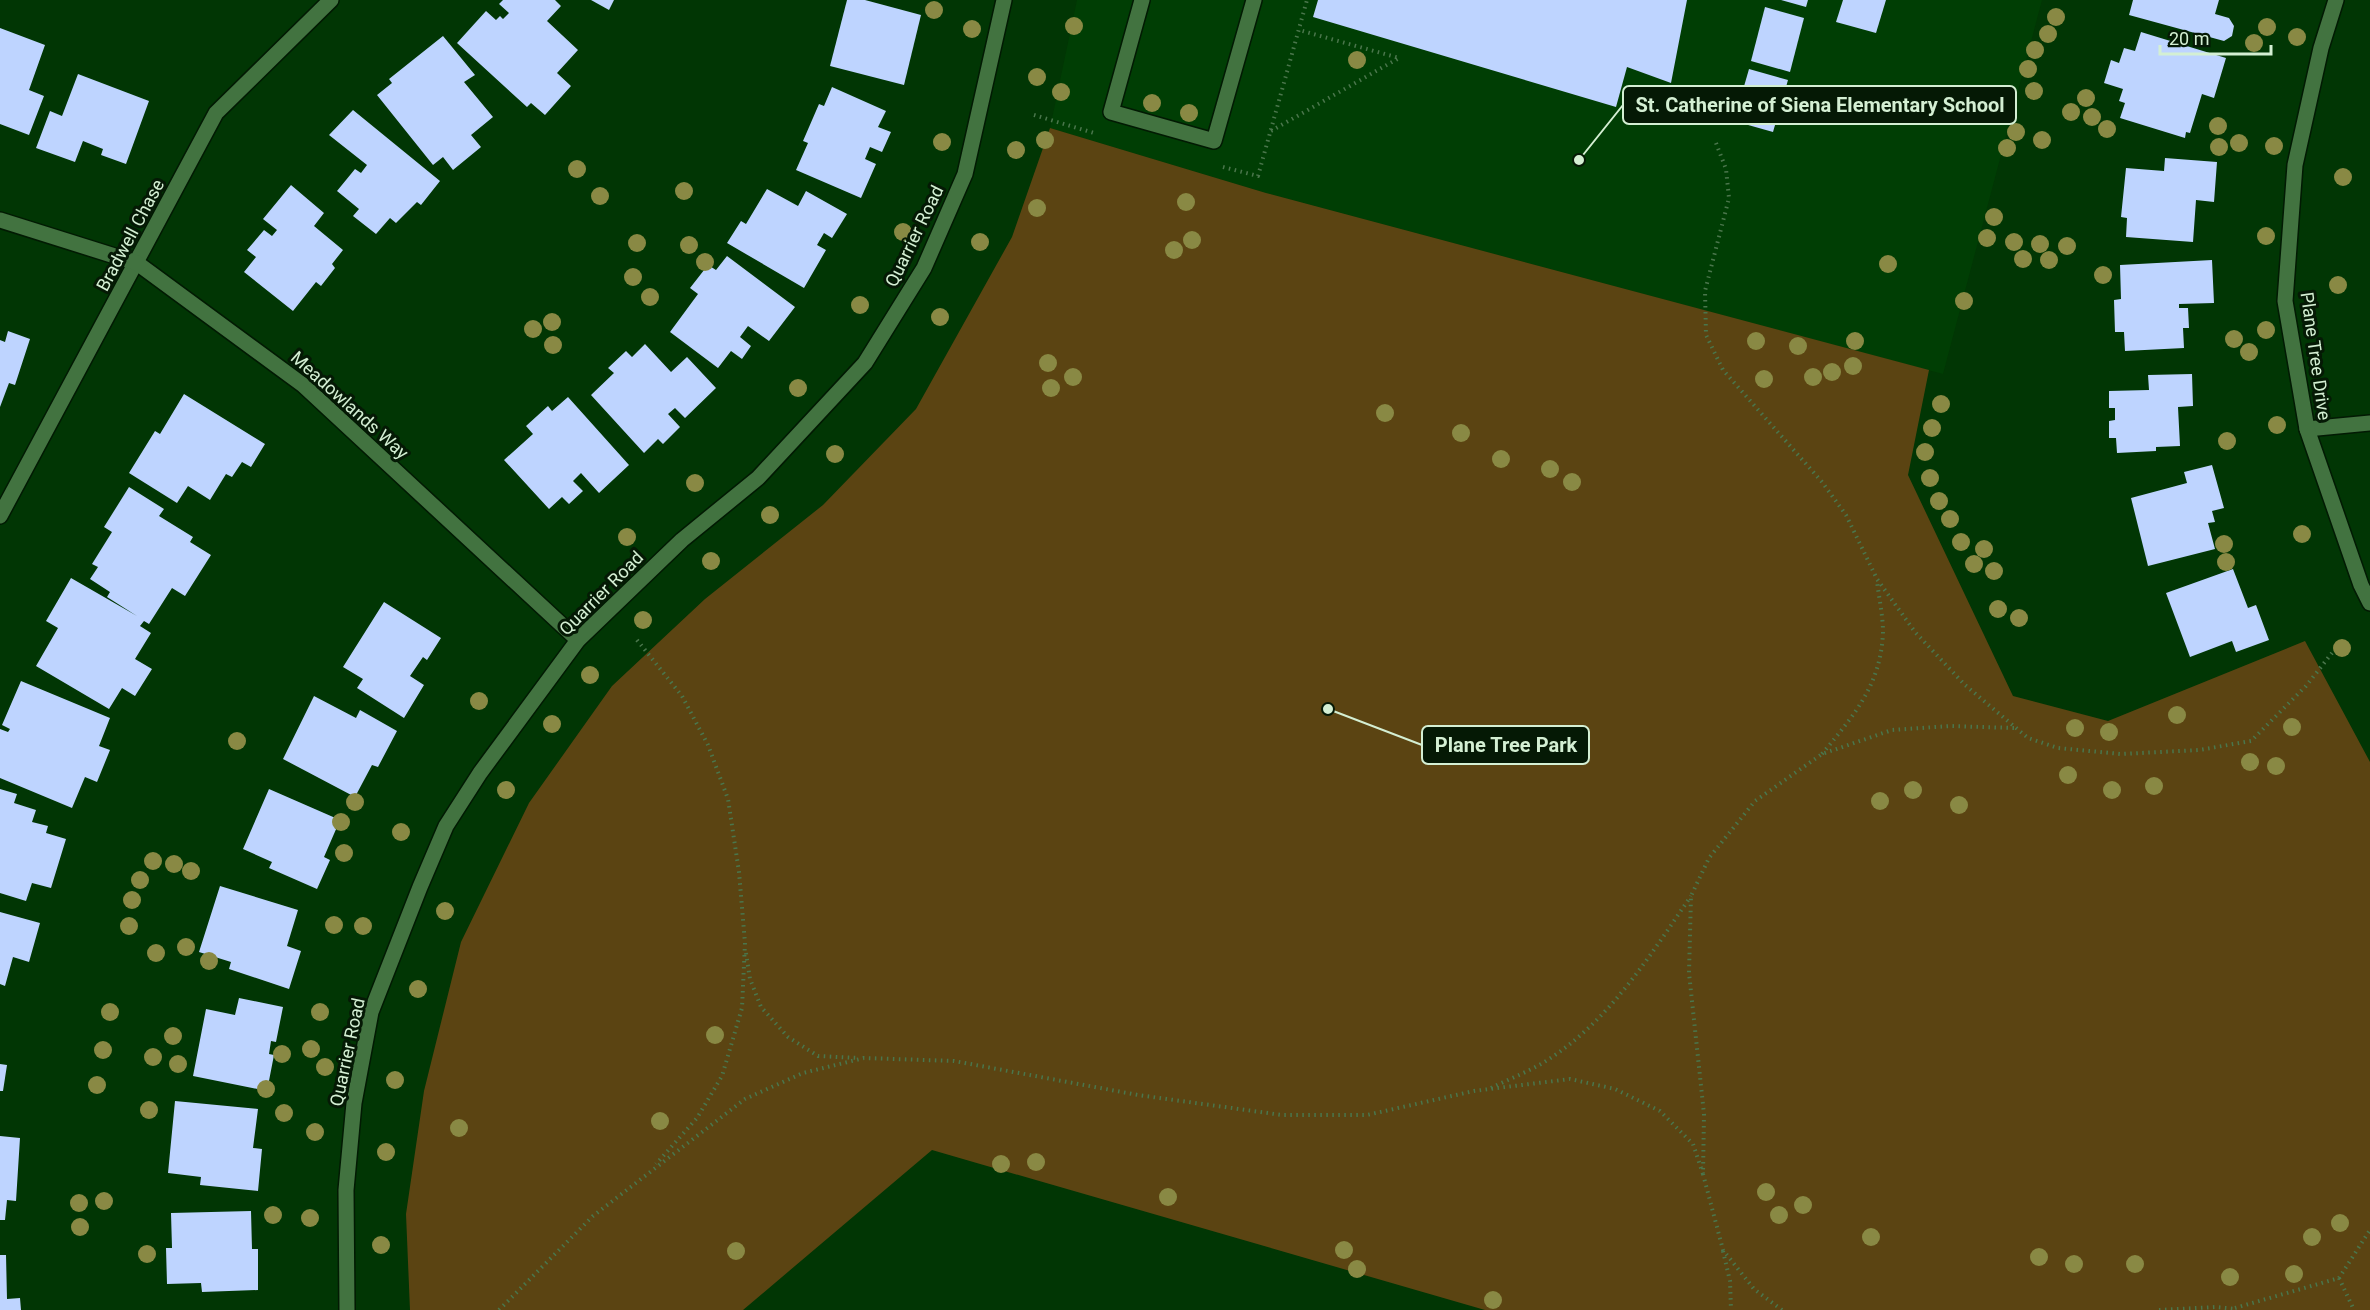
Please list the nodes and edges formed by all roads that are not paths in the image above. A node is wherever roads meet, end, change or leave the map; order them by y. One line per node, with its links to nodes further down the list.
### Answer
1 (331, 0): 7 (street, Bradwell Chase)
2 (1004, 0): 12 (street, Quarrier Road)
3 (1142, 0): 4 (street)
4 (1254, 0)
5 (2336, 0): 9 (street, Plane Tree Drive)
6 (0, 220): 7 (street, Meadowlands Way)
7 (137, 263): 10 (street, Bradwell Chase); 12 (street, Meadowlands Way)
8 (2370, 423): 9 (street)
9 (2307, 429): 11 (street, Plane Tree Drive)
10 (0, 516)
11 (2370, 603)
12 (578, 640): 13 (street, Quarrier Road)
13 (347, 1310)

